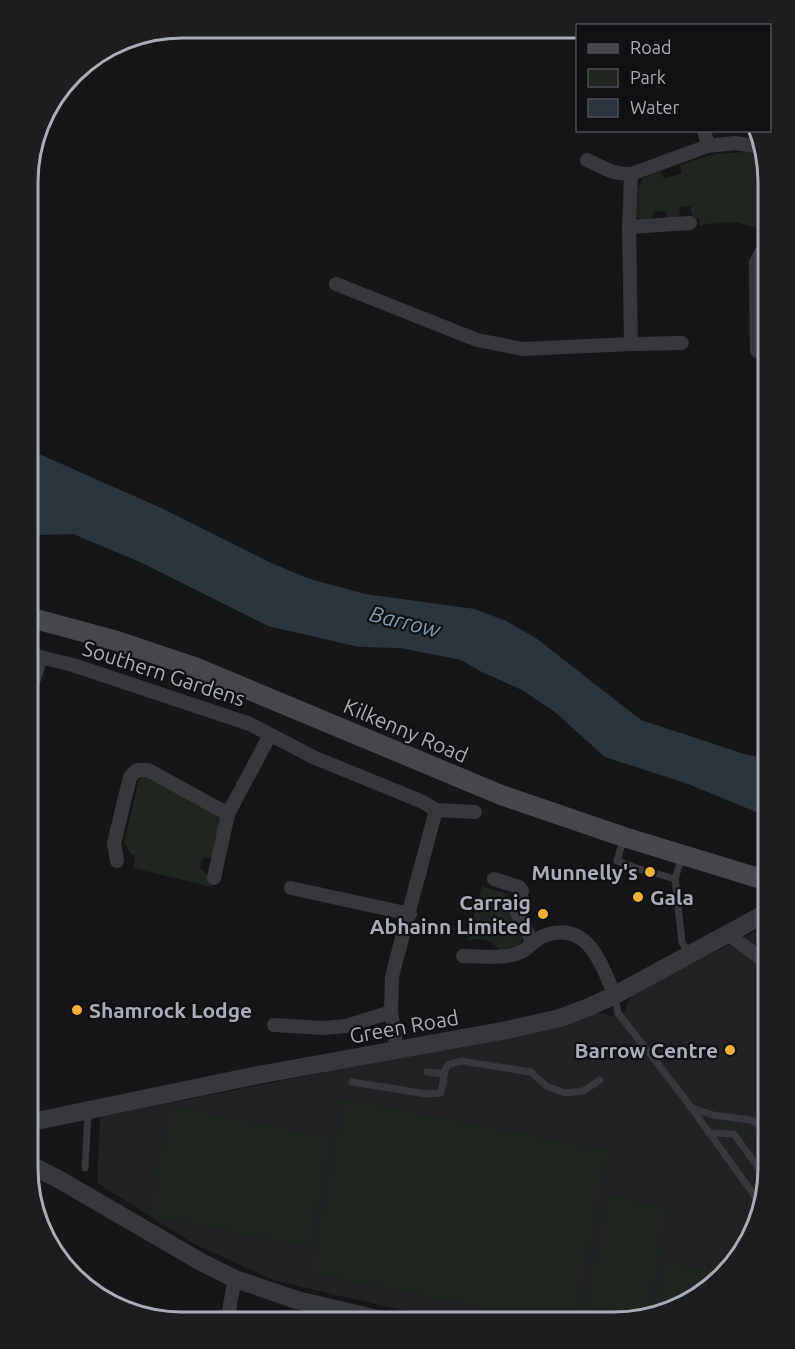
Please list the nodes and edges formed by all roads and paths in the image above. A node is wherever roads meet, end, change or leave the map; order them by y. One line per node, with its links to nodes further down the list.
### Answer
1 (704, 132): 2 (street)
2 (708, 146): 3 (street); 5 (street)
3 (753, 146)
4 (587, 160): 5 (street)
5 (631, 174): 7 (street)
6 (690, 223): 7 (street)
7 (629, 227): 11 (street)
8 (758, 259): 12 (street)
9 (336, 284): 11 (street)
10 (682, 343): 11 (street)
11 (631, 344)
12 (757, 351)
13 (38, 620): 19 (main road, Kilkenny Road)
14 (38, 656): 15 (street, Southern Gardens)
15 (270, 735): 16 (street, Southern Gardens); 18 (street)
16 (436, 810): 17 (street, Southern Gardens); 29 (street)
17 (475, 812)
18 (228, 814): 21 (street); 24 (street)
19 (624, 837): 20 (main road, Kilkenny Road); 22 (lane)
20 (682, 856): 25 (main road, Kilkenny Road); 27 (lane)
21 (117, 861)
22 (642, 870)
23 (658, 874): 27 (lane)
24 (214, 878)
25 (757, 878)
26 (494, 879): 32 (street)
27 (675, 879): 33 (lane)
28 (291, 888): 29 (street)
29 (410, 914): 37 (street)
30 (757, 918): 31 (street, Green Road)
31 (728, 934): 33 (street, Green Road); 35 (street)
32 (532, 941): 34 (street); 36 (street)
33 (689, 955): 36 (street, Green Road)
34 (463, 956)
35 (757, 956)
36 (615, 995): 39 (street, Green Road); 44 (lane)
37 (391, 1012): 38 (street); 39 (street)
38 (274, 1025)
39 (397, 1050): 45 (street, Green Road)
40 (427, 1072): 41 (lane)
41 (444, 1074): 42 (lane); 43 (lane)
42 (600, 1080)
43 (352, 1083)
44 (689, 1107): 47 (lane); 48 (lane)
45 (88, 1110): 46 (street, Green Road); 51 (lane)
46 (38, 1121)
47 (757, 1124)
48 (709, 1133): 49 (lane); 52 (lane)
49 (757, 1166)
50 (38, 1168): 53 (street)
51 (85, 1168)
52 (754, 1196)
53 (235, 1279): 54 (street); 55 (street)
54 (230, 1312)
55 (348, 1312)

